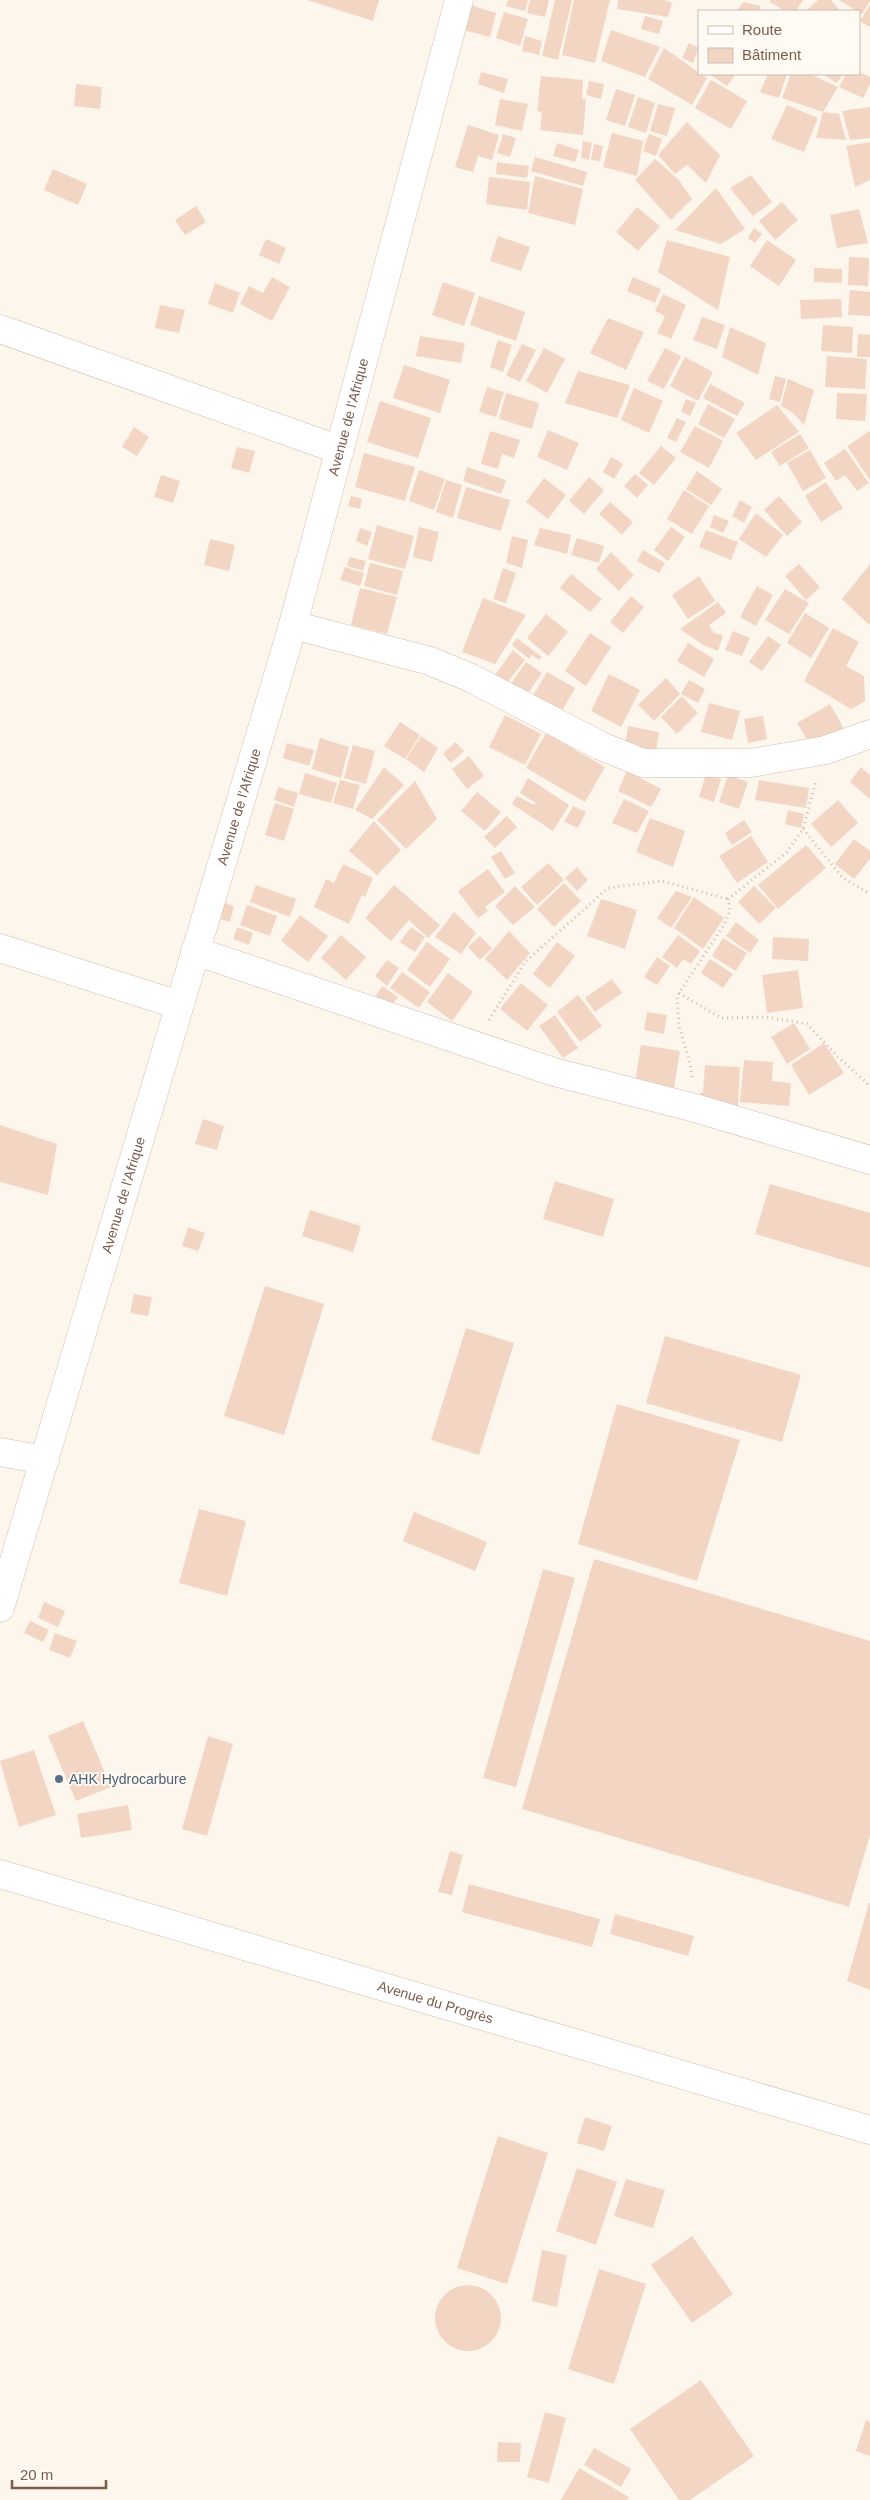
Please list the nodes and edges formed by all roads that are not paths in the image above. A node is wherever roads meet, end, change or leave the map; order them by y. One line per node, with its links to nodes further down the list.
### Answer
1 (460, 0): 3 (street, Avenue de l'Afrique)
2 (0, 329): 3 (street)
3 (340, 450): 4 (street, Avenue de l'Afrique)
4 (294, 625): 5 (street); 7 (street, Avenue de l'Afrique)
5 (870, 734)
6 (0, 948): 8 (street)
7 (195, 951): 8 (street, Avenue de l'Afrique); 9 (street)
8 (179, 1005): 11 (street, Avenue de l'Afrique)
9 (870, 1160)
10 (0, 1452): 11 (street)
11 (45, 1460): 12 (street, Avenue de l'Afrique)
12 (0, 1608)
13 (0, 1874): 14 (street, Avenue du Progrès)
14 (870, 2130)

